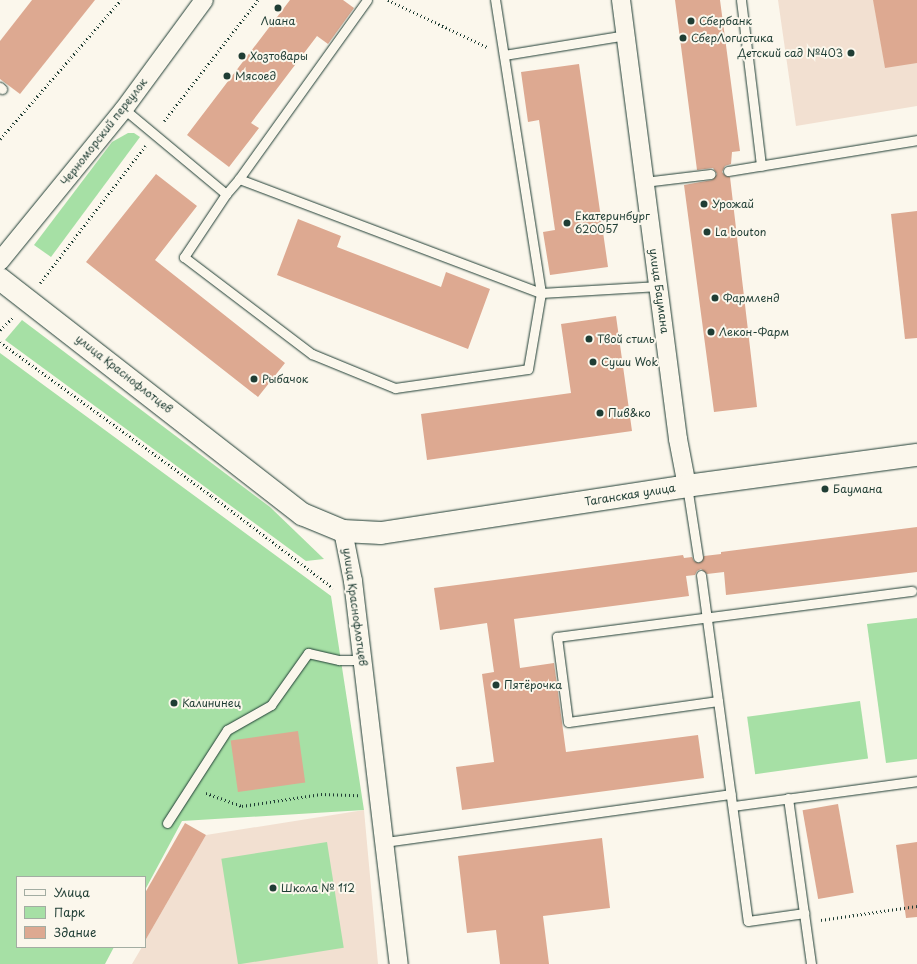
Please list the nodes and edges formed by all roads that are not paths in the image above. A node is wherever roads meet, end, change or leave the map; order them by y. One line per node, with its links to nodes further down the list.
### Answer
1 (204, 0): 8 (street, Черноморский переулок)
2 (367, 0): 13 (lane)
3 (495, 0): 7 (lane)
4 (621, 0): 6 (street, улица Баумана)
5 (741, 0): 10 (lane)
6 (626, 34): 7 (lane); 14 (street, улица Баумана)
7 (504, 55): 19 (lane)
8 (124, 109): 15 (lane); 16 (street, Черноморский переулок)
9 (917, 140): 10 (lane)
10 (761, 166): 11 (lane)
11 (728, 171)
12 (711, 174): 14 (lane)
13 (239, 179): 15 (lane); 19 (lane)
14 (644, 182): 18 (street, улица Баумана)
15 (226, 194): 19 (lane)
16 (0, 261)
17 (0, 279): 22 (main road, улица Краснофлотцев)
18 (659, 286): 19 (lane); 21 (street, улица Баумана)
19 (541, 293)
20 (917, 455): 21 (main road, Таганская улица)
21 (688, 486): 22 (main road, Таганская улица); 23 (lane)
22 (343, 531): 27 (street, улица Краснофлотцев)
23 (698, 557)
24 (701, 574): 26 (lane)
25 (912, 591): 26 (lane)
26 (707, 617): 28 (lane); 28 (lane)
27 (363, 660): 33 (lane); 34 (street, улица Краснофлотцев)
28 (718, 701): 30 (lane)
29 (917, 781): 31 (lane)
30 (731, 794): 32 (lane); 34 (lane)
31 (788, 798): 32 (lane); 35 (lane)
32 (733, 806): 35 (lane)
33 (167, 823)
34 (385, 842): 36 (street, улица Краснофлотцев)
35 (804, 913): 37 (lane)
36 (399, 964)
37 (811, 964)

